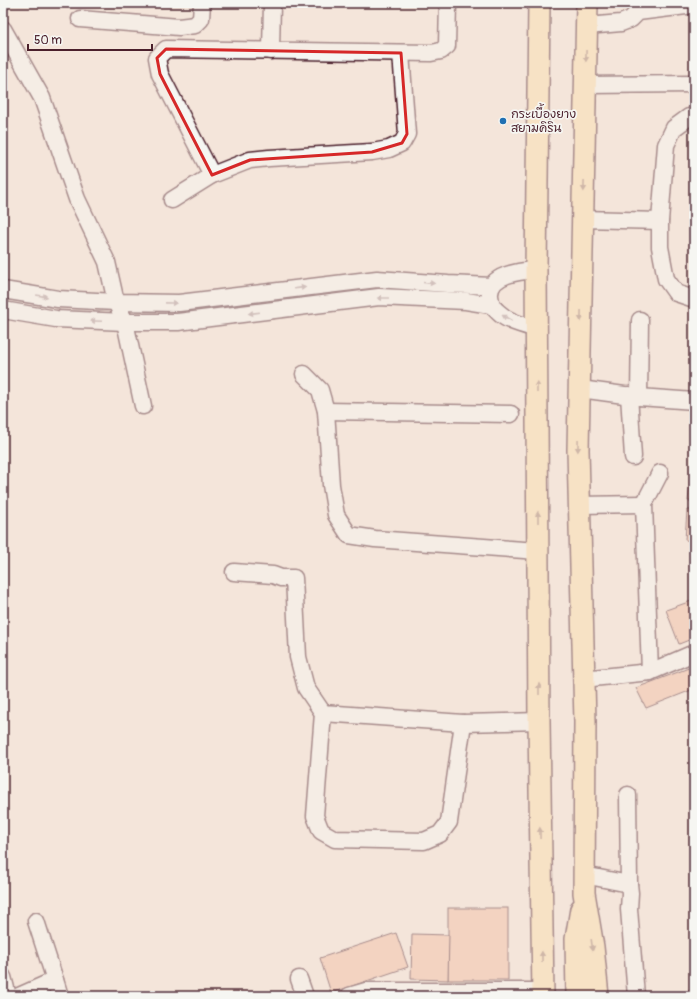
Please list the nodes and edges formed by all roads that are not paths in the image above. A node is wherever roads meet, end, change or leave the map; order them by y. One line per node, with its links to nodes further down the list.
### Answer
1 (202, 3): 8 (street)
2 (272, 3): 11 (street)
3 (448, 3): 12 (street)
4 (539, 3): 20 (main road)
5 (587, 3): 9 (main road)
6 (694, 5): 7 (street)
7 (638, 7): 9 (street)
8 (80, 19)
9 (587, 26): 14 (main road, one-way to 14)
10 (4, 32): 24 (street)
11 (270, 51): 12 (street); 16 (street)
12 (401, 53): 16 (street)
13 (694, 84): 14 (street)
14 (586, 85): 18 (main road, one-way to 18)
15 (694, 116): 19 (street)
16 (212, 175): 17 (street)
17 (172, 200)
18 (583, 219): 19 (street); 31 (main road, one-way to 31)
19 (660, 221): 23 (street)
20 (536, 270): 21 (street); 29 (main road)
21 (492, 286): 24 (street, one-way to 21); 25 (street)
22 (3, 290): 24 (street, one-way to 24)
23 (694, 299)
24 (116, 302): 28 (street)
25 (492, 305): 28 (street, one-way to 28); 29 (street, one-way to 25)
26 (3, 310): 28 (street, one-way to 26)
27 (640, 320): 32 (street)
28 (125, 322): 34 (street)
29 (537, 330): 41 (main road, one-way to 29)
30 (304, 374): 35 (street)
31 (580, 389): 32 (street); 40 (main road, one-way to 40)
32 (634, 396): 33 (street); 37 (street)
33 (694, 401)
34 (143, 406)
35 (326, 411): 36 (street); 41 (street)
36 (511, 414)
37 (633, 458)
38 (660, 473): 39 (street)
39 (644, 504): 40 (street); 44 (street)
40 (579, 505): 45 (main road)
41 (538, 551): 47 (main road, one-way to 41)
42 (234, 572): 46 (street)
43 (694, 654): 44 (street)
44 (650, 672): 45 (street)
45 (583, 679): 50 (main road)
46 (323, 713): 48 (street); 48 (street)
47 (539, 721): 48 (street); 58 (main road, one-way to 47)
48 (463, 723)
49 (628, 794): 51 (street)
50 (584, 884): 51 (street); 64 (main road); 65 (main road, one-way to 65)
51 (629, 884): 66 (street)
52 (36, 921): 55 (street)
53 (3, 977): 59 (street)
54 (300, 979): 62 (street)
55 (55, 980): 60 (street); 61 (street)
56 (396, 993): 57 (street); 63 (street)
57 (452, 994): 58 (street)
58 (543, 994)
59 (8, 996)
60 (19, 996)
61 (60, 996)
62 (305, 996)
63 (349, 996)
64 (577, 996)
65 (598, 996)
66 (636, 996)

